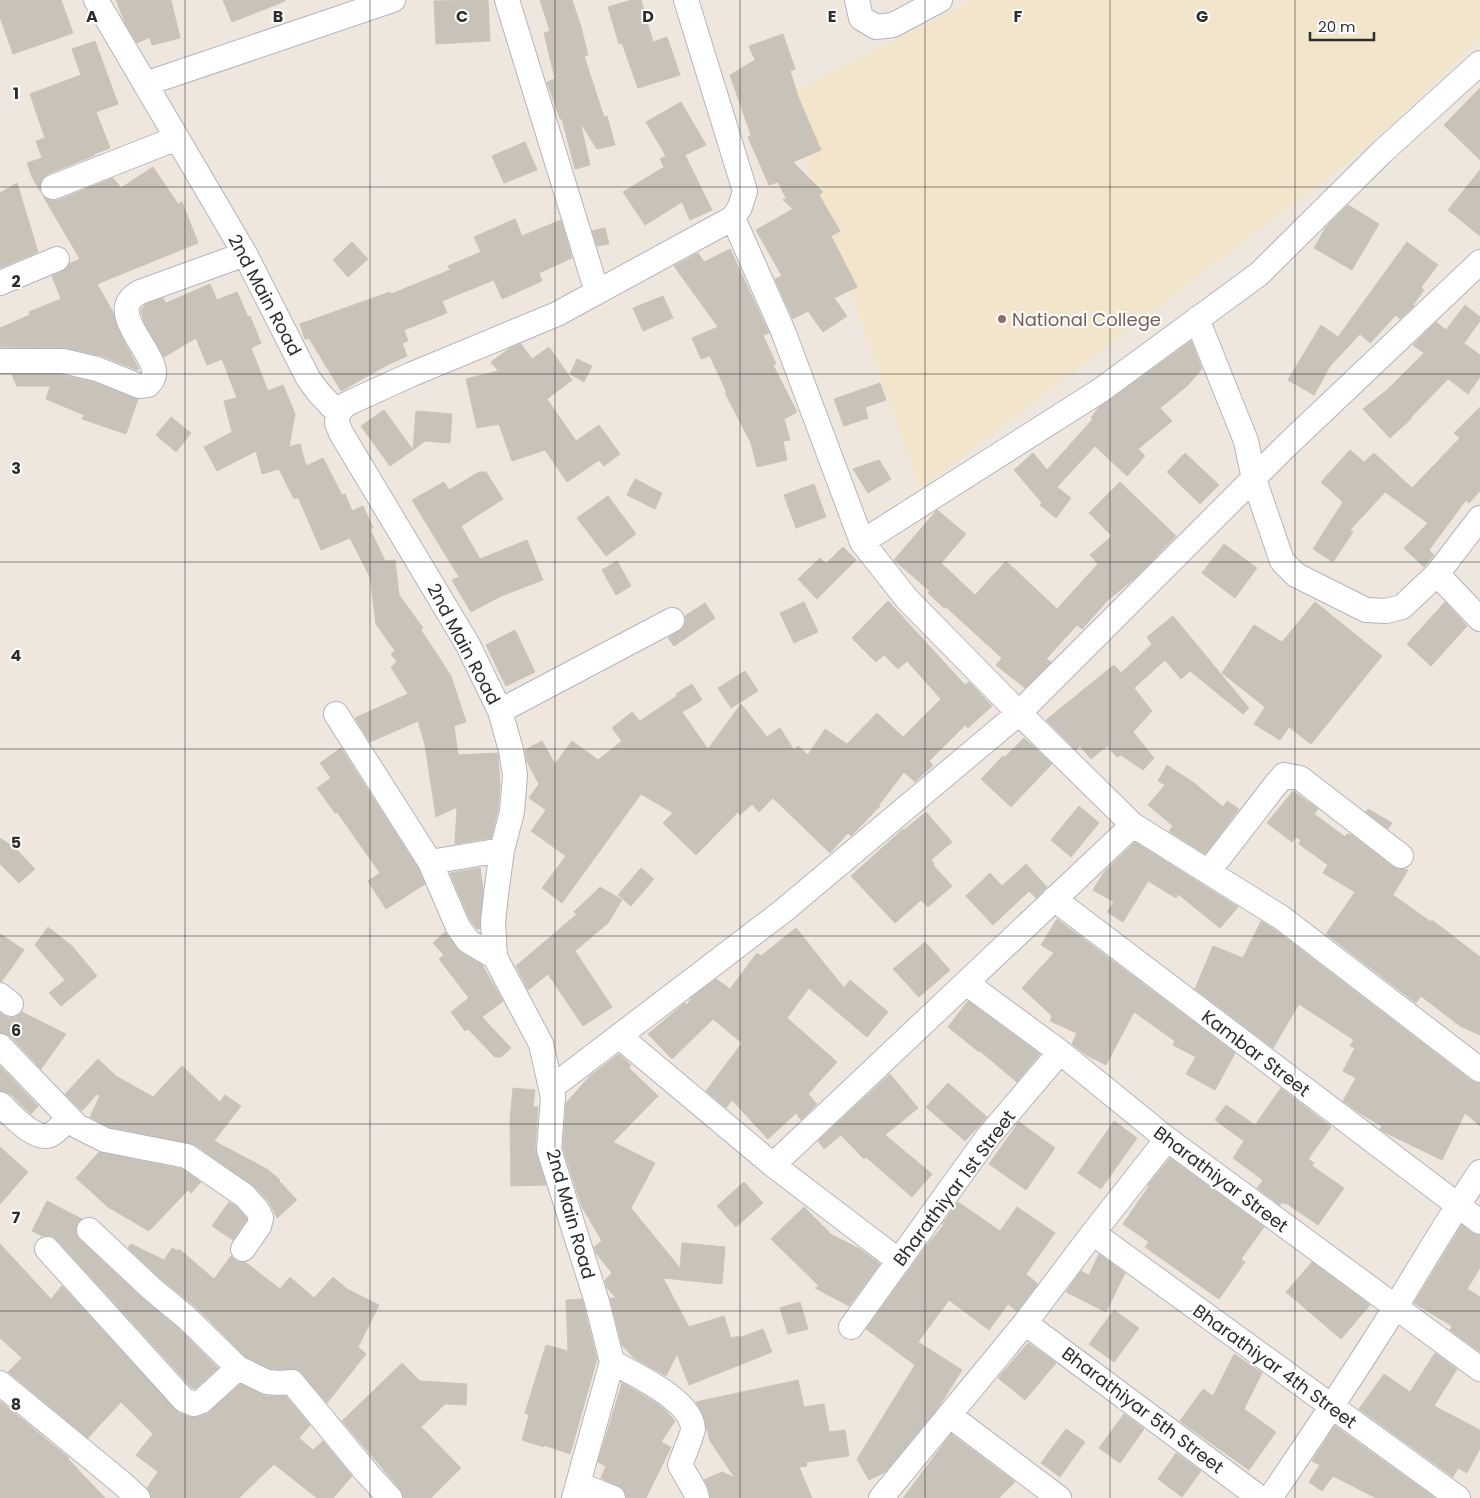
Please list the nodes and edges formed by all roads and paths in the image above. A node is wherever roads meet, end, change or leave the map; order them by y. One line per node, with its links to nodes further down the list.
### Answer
1 (96, 0): 8 (street, 2nd Main Road)
2 (393, 0): 8 (street)
3 (507, 0): 16 (street)
4 (686, 0): 11 (street)
5 (856, 0): 6 (street)
6 (940, 0)
7 (1480, 63): 17 (street)
8 (145, 84): 9 (street, 2nd Main Road)
9 (177, 138): 10 (street); 12 (street, 2nd Main Road)
10 (53, 187)
11 (733, 218): 16 (street); 22 (street)
12 (245, 254): 18 (street); 19 (street, 2nd Main Road)
13 (57, 259): 15 (street)
14 (1480, 262): 20 (street)
15 (0, 283)
16 (597, 292): 19 (street)
17 (1197, 319): 20 (street); 22 (street)
18 (0, 362)
19 (338, 413): 26 (street, 2nd Main Road)
20 (1254, 479): 23 (street); 27 (street)
21 (1480, 518): 23 (street)
22 (862, 542): 27 (street)
23 (1437, 574): 24 (street)
24 (1480, 619)
25 (672, 620): 26 (street)
26 (500, 711): 30 (street, 2nd Main Road)
27 (1019, 713): 29 (street); 37 (street)
28 (336, 714): 32 (street)
29 (1133, 825): 33 (street); 34 (street)
30 (502, 850): 32 (street); 35 (street, 2nd Main Road)
31 (1401, 856): 33 (street)
32 (430, 862): 35 (street)
33 (1208, 872): 40 (street)
34 (1054, 899): 36 (street); 47 (street, Kambar Street)
35 (495, 957): 41 (street, 2nd Main Road)
36 (966, 982): 39 (street, Bharathiyar Street); 45 (street)
37 (619, 1036): 41 (street); 45 (street)
38 (0, 1046): 43 (street)
39 (1060, 1052): 44 (street, Bharathiyar Street); 53 (street, Bharathiyar 1st Street)
40 (1480, 1070)
41 (551, 1088): 57 (street, 2nd Main Road)
42 (0, 1104): 43 (street)
43 (69, 1118): 52 (street)
44 (1166, 1139): 50 (street); 54 (street, Bharathiyar Street)
45 (773, 1165): 53 (street)
46 (1480, 1172): 47 (street)
47 (1457, 1206): 48 (street, Kambar Street); 54 (street)
48 (1480, 1222)
49 (89, 1230): 58 (street)
50 (1093, 1233): 55 (street); 61 (street, Bharathiyar 4th Street)
51 (47, 1249): 58 (street)
52 (243, 1249)
53 (899, 1261): 56 (street, Bharathiyar 1st Street)
54 (1395, 1308): 59 (street, Bharathiyar Street); 61 (street)
55 (1025, 1323): 62 (street); 70 (street, Bharathiyar 5th Street)
56 (851, 1327)
57 (612, 1362): 63 (street, 2nd Main Road); 67 (street)
58 (238, 1368): 65 (street)
59 (1480, 1369)
60 (0, 1383): 64 (street)
61 (1332, 1407): 71 (street); 72 (street, Bharathiyar 4th Street)
62 (950, 1415): 68 (street); 69 (street)
63 (576, 1491): 66 (street)
64 (138, 1498)
65 (390, 1498)
66 (613, 1498)
67 (697, 1498)
68 (881, 1498)
69 (1059, 1498)
70 (1260, 1498)
71 (1270, 1498)
72 (1458, 1498)

